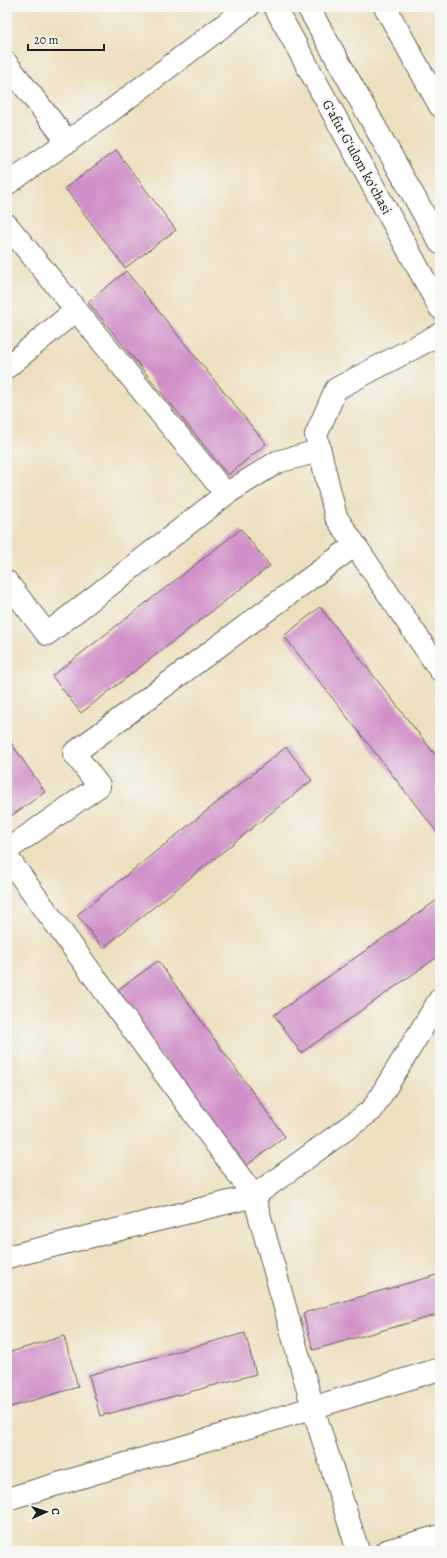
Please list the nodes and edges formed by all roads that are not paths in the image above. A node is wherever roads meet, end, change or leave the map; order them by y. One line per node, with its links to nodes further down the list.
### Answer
1 (248, 7): 7 (main road)
2 (275, 7): 11 (main road, Gʻafur Gʻulom koʻchasi)
3 (308, 7): 10 (main road)
4 (385, 7): 6 (main road)
5 (7, 64): 7 (main road)
6 (440, 106)
7 (68, 142): 8 (main road)
8 (7, 184)
9 (7, 225): 12 (main road)
10 (440, 243)
11 (440, 308)
12 (76, 310): 14 (main road); 16 (main road)
13 (440, 334): 15 (main road)
14 (7, 367)
15 (319, 451): 16 (main road); 17 (main road)
16 (226, 494): 18 (main road)
17 (355, 545): 19 (main road); 20 (main road)
18 (7, 582)
19 (440, 670)
20 (7, 850)
21 (7, 857): 23 (main road)
22 (440, 998): 23 (main road)
23 (254, 1196): 24 (main road); 26 (main road)
24 (7, 1257)
25 (440, 1369): 26 (main road)
26 (313, 1408): 27 (main road); 29 (main road)
27 (7, 1499)
28 (440, 1536): 30 (main road)
29 (358, 1551)
30 (386, 1551)

